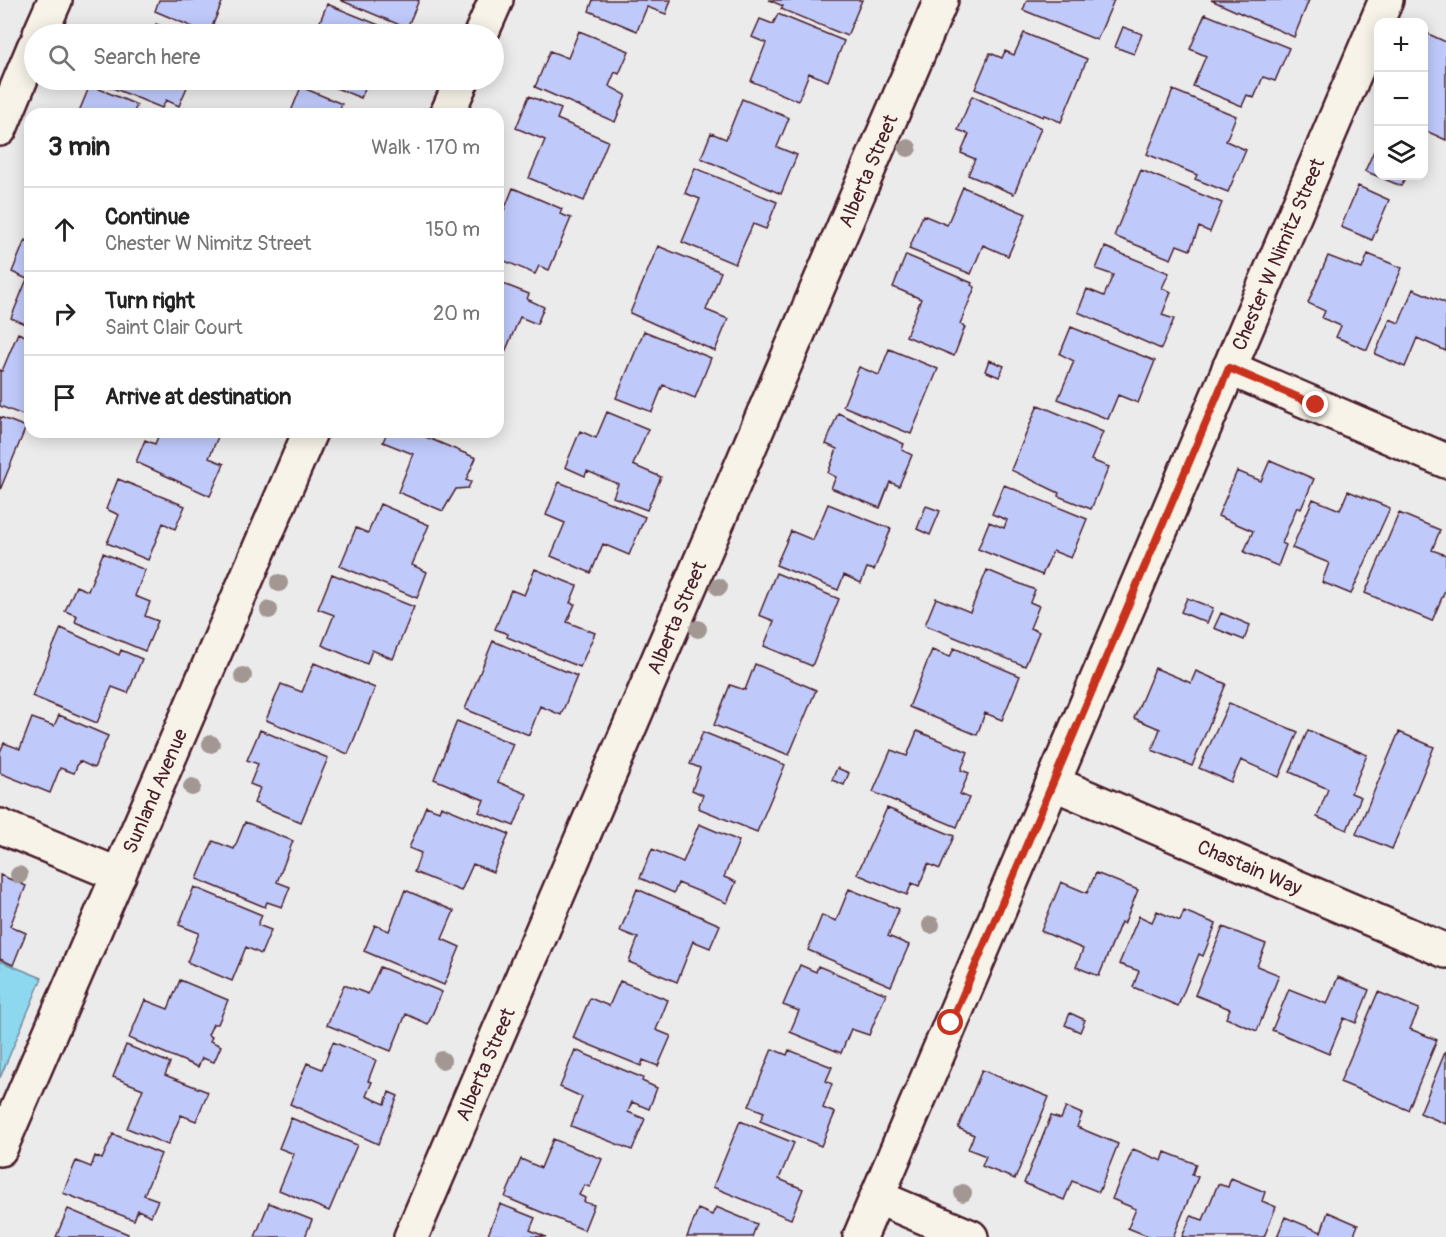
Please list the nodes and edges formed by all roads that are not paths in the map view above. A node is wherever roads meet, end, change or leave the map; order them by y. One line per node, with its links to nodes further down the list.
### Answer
1 (55, 0): 5 (street)
2 (496, 0): 6 (street)
3 (941, 0): 20 (street, Alberta Street)
4 (1386, 0): 11 (street, Chester W Nimitz Street)
5 (44, 24)
6 (485, 24)
7 (24, 72): 10 (street)
8 (458, 90): 9 (street)
9 (450, 108)
10 (0, 129)
11 (1229, 368): 13 (street); 14 (street, Chester W Nimitz Street)
12 (307, 438): 16 (street, Sunland Avenue)
13 (1446, 460)
14 (1053, 783): 17 (street, Chastain Way); 19 (street, Chester W Nimitz Street)
15 (0, 826): 16 (street)
16 (119, 875): 18 (street, Sunland Avenue)
17 (1446, 951)
18 (0, 1149)
19 (877, 1197): 21 (street, Chester W Nimitz Street); 22 (street)
20 (411, 1237)
21 (860, 1237)
22 (971, 1237)

